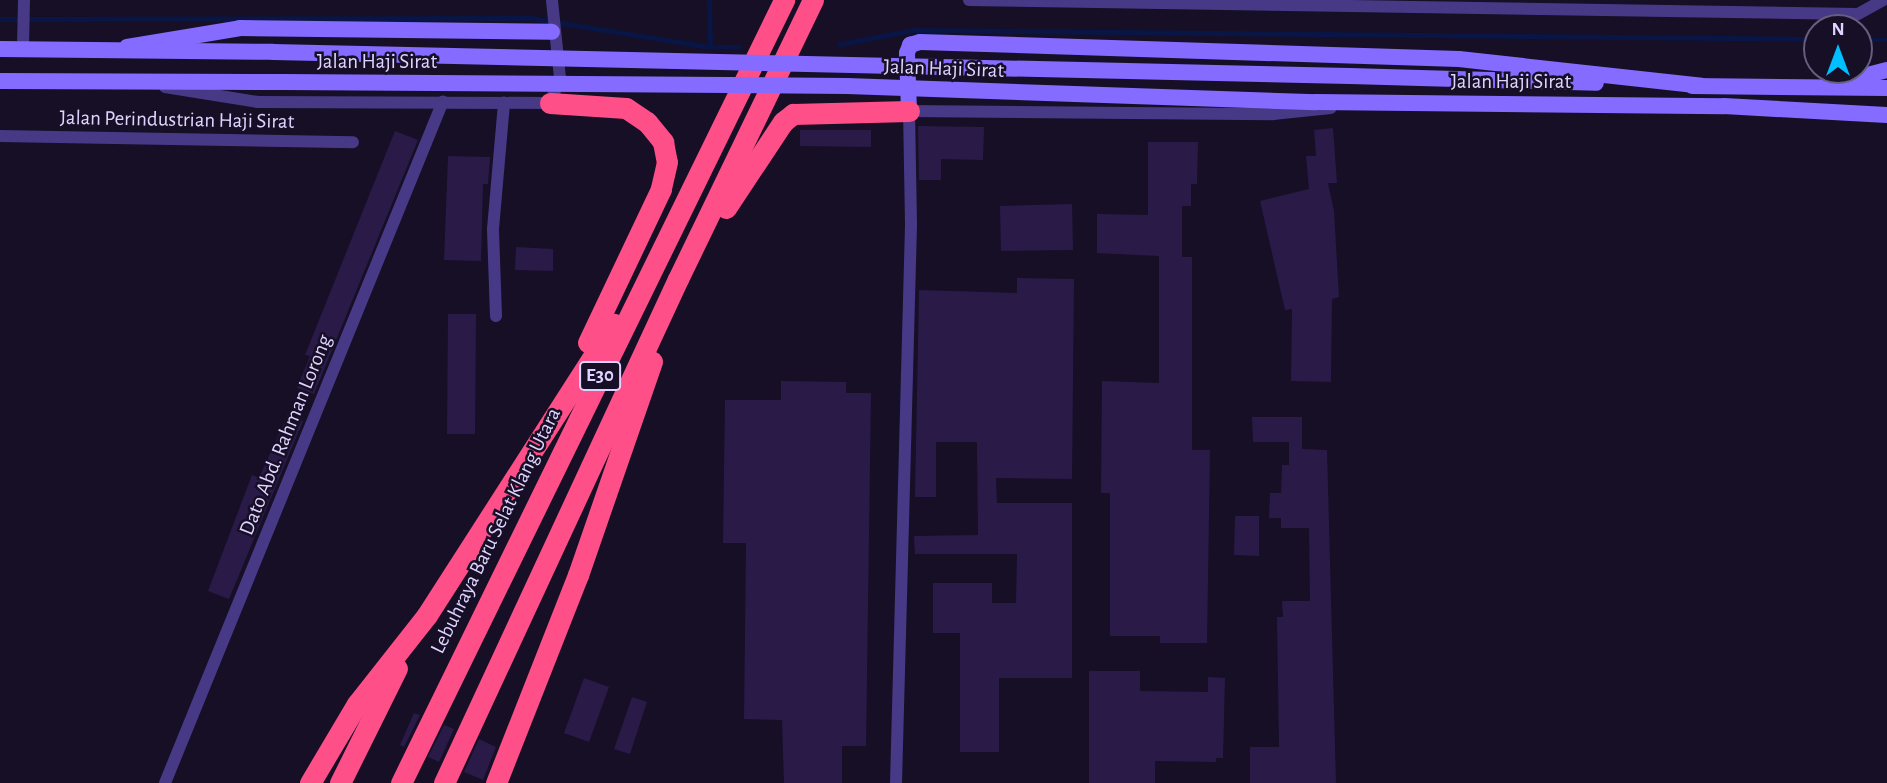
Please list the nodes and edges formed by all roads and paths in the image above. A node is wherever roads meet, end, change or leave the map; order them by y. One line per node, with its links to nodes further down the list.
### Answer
1 (784, 0): 26 (highway, Lebuhraya Baru Selat Klang Utara / E30)
2 (813, 0): 27 (highway, E30)
3 (969, 0): 6 (street)
4 (1883, 0): 6 (street)
5 (24, 4): 10 (street)
6 (1406, 4)
7 (552, 7): 8 (street)
8 (552, 30): 9 (main road); 21 (street)
9 (127, 47): 10 (main road, Jalan Haji Sirat); 15 (main road, Jalan Haji Sirat, bridge)
10 (23, 48): 11 (main road, Jalan Haji Sirat)
11 (0, 49)
12 (1887, 70): 16 (main road)
13 (0, 81): 14 (main road, Jalan Haji Sirat)
14 (130, 81): 18 (street); 20 (main road, Jalan Haji Sirat, bridge)
15 (1702, 86): 16 (main road, Jalan Haji Sirat); 22 (main road)
16 (1811, 86): 17 (main road, Jalan Haji Sirat)
17 (1887, 88)
18 (443, 101): 19 (street); 31 (street, Dato Abd. Rahman Lorong)
19 (504, 102): 21 (street); 28 (street)
20 (1394, 102): 22 (street); 23 (main road, Jalan Haji Sirat)
21 (550, 103): 29 (highway)
22 (909, 111): 27 (highway); 37 (street)
23 (1887, 116)
24 (0, 136): 25 (street, Jalan Perindustrian Haji Sirat)
25 (353, 142)
26 (667, 242): 29 (highway); 34 (highway, Lebuhraya Baru Selat Klang Utara / E30)
27 (682, 270): 35 (highway, E30); 36 (highway)
28 (496, 316)
29 (555, 415): 30 (highway)
30 (411, 637): 32 (highway); 33 (highway)
31 (164, 783)
32 (310, 783)
33 (340, 783)
34 (401, 783)
35 (444, 783)
36 (496, 783)
37 (895, 783)

